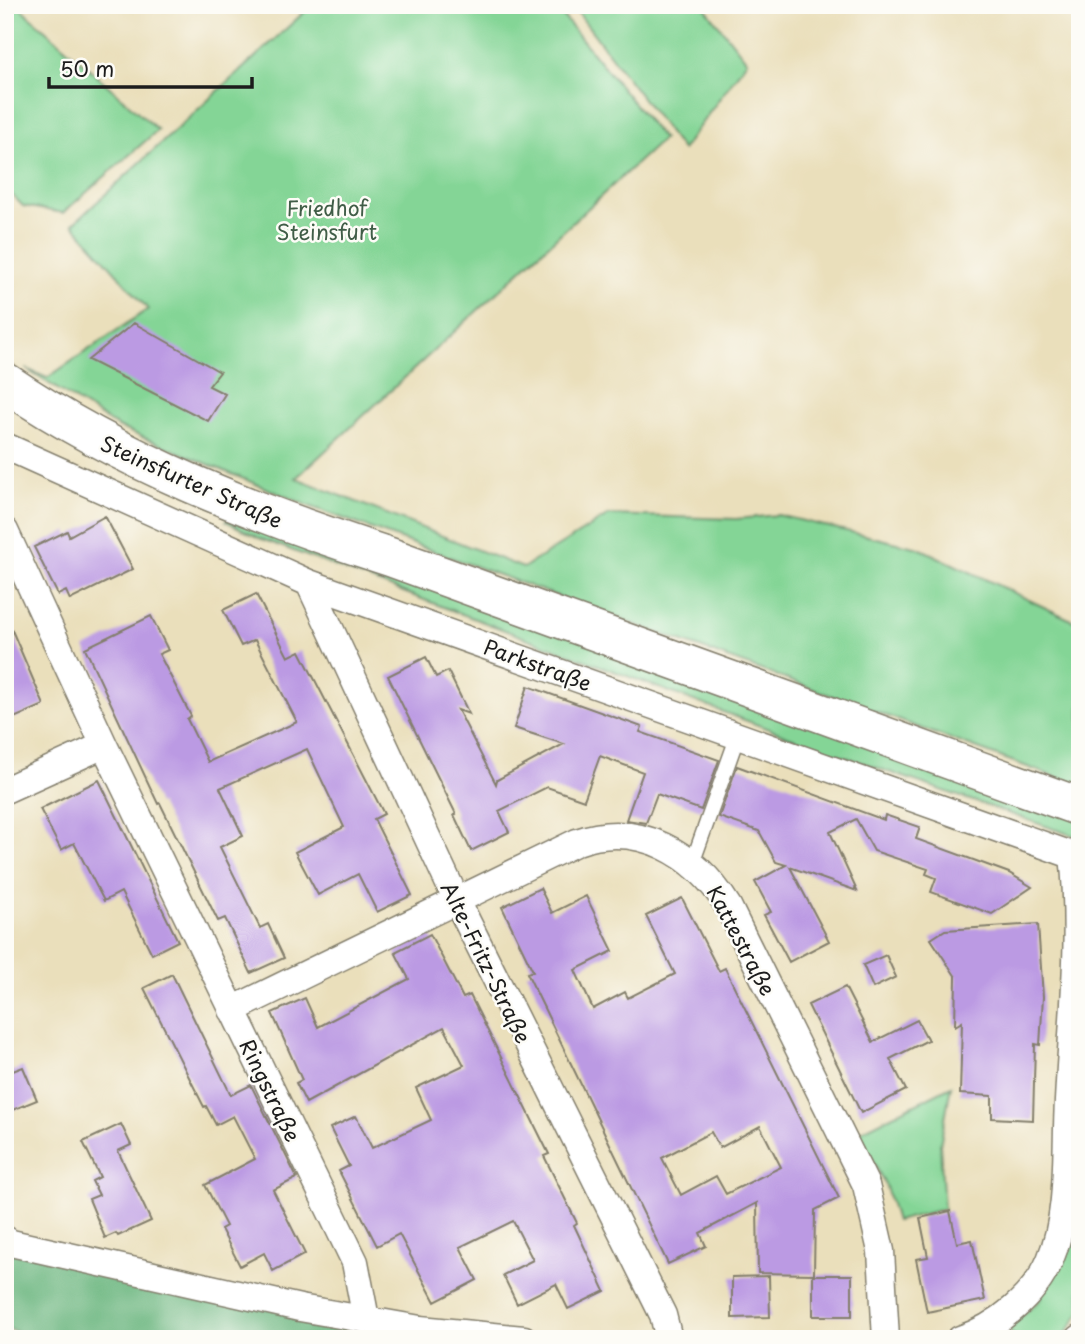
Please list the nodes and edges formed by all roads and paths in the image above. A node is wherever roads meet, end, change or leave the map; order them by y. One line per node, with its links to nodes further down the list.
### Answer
1 (5, 382): 8 (main road, Steinsfurter Straße)
2 (5, 446): 4 (street, Parkstraße)
3 (5, 531): 6 (street, Ringstraße)
4 (309, 583): 5 (street, Parkstraße); 11 (street, Alte-Fritz-Straße)
5 (738, 735): 9 (street, Parkstraße); 10 (lane)
6 (104, 745): 7 (street); 12 (street, Ringstraße)
7 (5, 790)
8 (1080, 807)
9 (1076, 857): 18 (street)
10 (692, 864): 11 (street, Kattestraße); 17 (street, Kattestraße)
11 (456, 899): 12 (street, Kattestraße); 16 (street, Alte-Fritz-Straße)
12 (232, 1010): 14 (street, Ringstraße)
13 (5, 1240): 14 (street)
14 (366, 1319): 15 (street)
15 (524, 1339)
16 (668, 1339)
17 (886, 1339)
18 (960, 1339)

